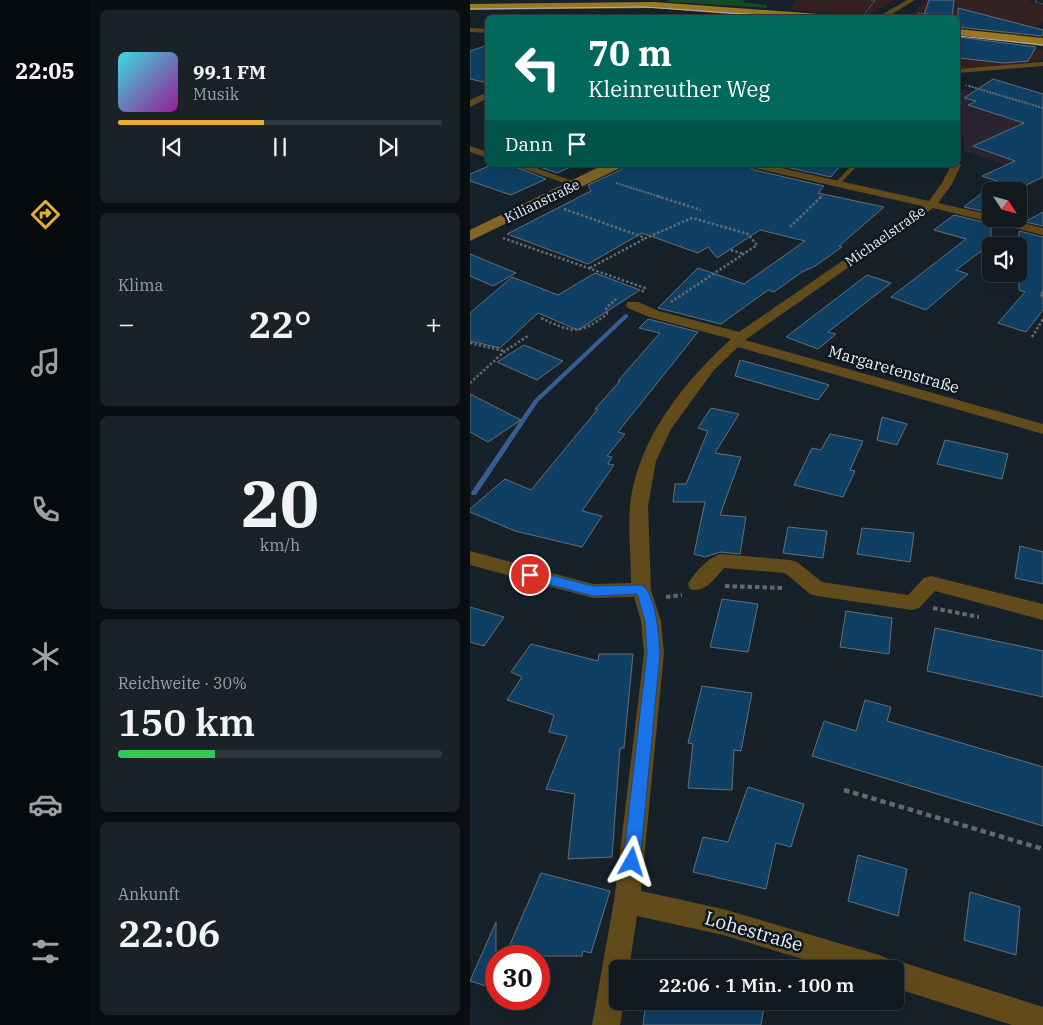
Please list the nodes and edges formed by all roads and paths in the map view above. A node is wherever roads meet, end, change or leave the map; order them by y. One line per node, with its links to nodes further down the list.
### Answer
1 (912, 0): 4 (street)
2 (1036, 0): 3 (path)
3 (1043, 4)
4 (905, 5): 11 (street); 12 (street)
5 (470, 7): 10 (main road)
6 (914, 12): 8 (path)
7 (470, 13): 9 (main road)
8 (934, 13)
9 (684, 15)
10 (792, 15)
11 (885, 15)
12 (896, 15)
13 (470, 30): 14 (street)
14 (485, 31)
15 (960, 32): 17 (main road)
16 (960, 40): 18 (main road)
17 (1043, 42)
18 (1043, 49)
19 (1043, 64): 20 (street)
20 (960, 71)
21 (960, 84): 24 (path)
22 (485, 93): 23 (street)
23 (470, 104)
24 (1043, 108)
25 (470, 149): 26 (street)
26 (485, 154)
27 (524, 167): 33 (street)
28 (611, 167): 32 (main road, Kilianstraße)
29 (763, 167): 34 (street, Michaelstraße)
30 (853, 167): 34 (lane)
31 (955, 167): 36 (street)
32 (593, 176): 33 (main road, Kilianstraße); 37 (path)
33 (576, 184): 35 (main road, Kilianstraße)
34 (837, 184): 36 (street, Michaelstraße); 39 (path)
35 (542, 201): 42 (main road, Kilianstraße); 43 (path)
36 (930, 205): 38 (street); 54 (street, Michaelstraße)
37 (701, 210)
38 (982, 217)
39 (790, 227)
40 (1027, 228): 41 (street)
41 (1043, 232)
42 (476, 233): 46 (path)
43 (646, 238): 45 (path); 46 (path)
44 (730, 250): 45 (path)
45 (744, 254): 49 (path)
46 (589, 268): 48 (path)
47 (617, 299): 50 (path)
48 (633, 304): 49 (street)
49 (654, 314): 54 (street)
50 (540, 318)
51 (1043, 319): 53 (path)
52 (528, 336): 56 (path)
53 (1032, 337)
54 (738, 340): 58 (street, Margaretenstraße); 62 (street, Michaelstraße)
55 (470, 343): 56 (path)
56 (505, 351): 57 (path)
57 (470, 383)
58 (1043, 429)
59 (470, 558): 62 (street)
60 (697, 584): 61 (path); 61 (street); 62 (path)
61 (817, 589): 63 (street)
62 (641, 590): 66 (street, Michaelstraße)
63 (1043, 612)
64 (844, 790): 65 (path)
65 (1043, 849)
66 (627, 901): 67 (street, Lohestraße); 70 (street, Michaelstraße)
67 (850, 960)
68 (904, 977): 69 (street)
69 (1043, 1021)
70 (606, 1025)

